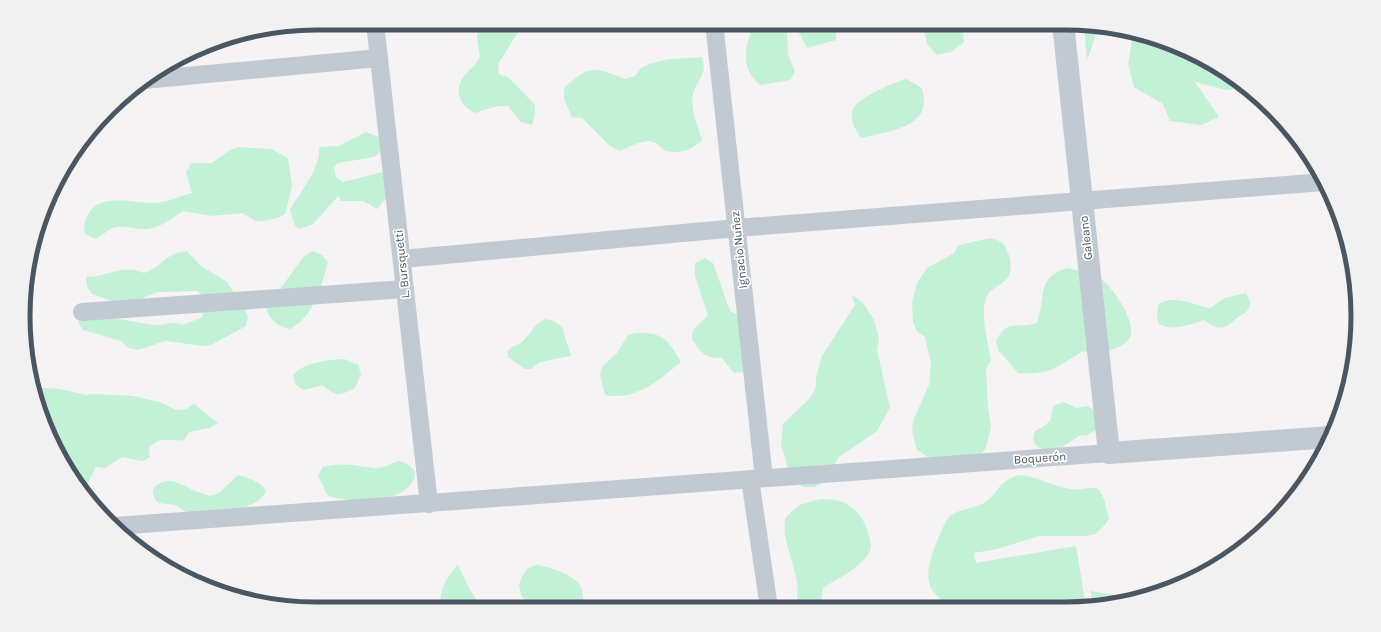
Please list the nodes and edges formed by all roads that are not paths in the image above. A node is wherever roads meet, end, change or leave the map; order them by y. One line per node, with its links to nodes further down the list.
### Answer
1 (376, 30): 4 (street, L. Bursquetti)
2 (715, 30): 8 (street, Ignacio Nuñez)
3 (1064, 30): 7 (street, Galeano)
4 (379, 58): 5 (street); 9 (street, L. Bursquetti)
5 (156, 79)
6 (1318, 182): 7 (street)
7 (1082, 202): 8 (street); 13 (street, Galeano)
8 (736, 228): 9 (street); 14 (street, Ignacio Nuñez)
9 (402, 259): 10 (street, L. Bursquetti)
10 (405, 289): 11 (street); 15 (street, L. Bursquetti)
11 (82, 312)
12 (1324, 438): 13 (street, Boquerón)
13 (1109, 453): 14 (street, Boquerón)
14 (757, 479): 15 (street, Boquerón); 17 (street, Ignacio Nuñez)
15 (430, 504): 16 (street, Boquerón)
16 (121, 525)
17 (768, 602)

